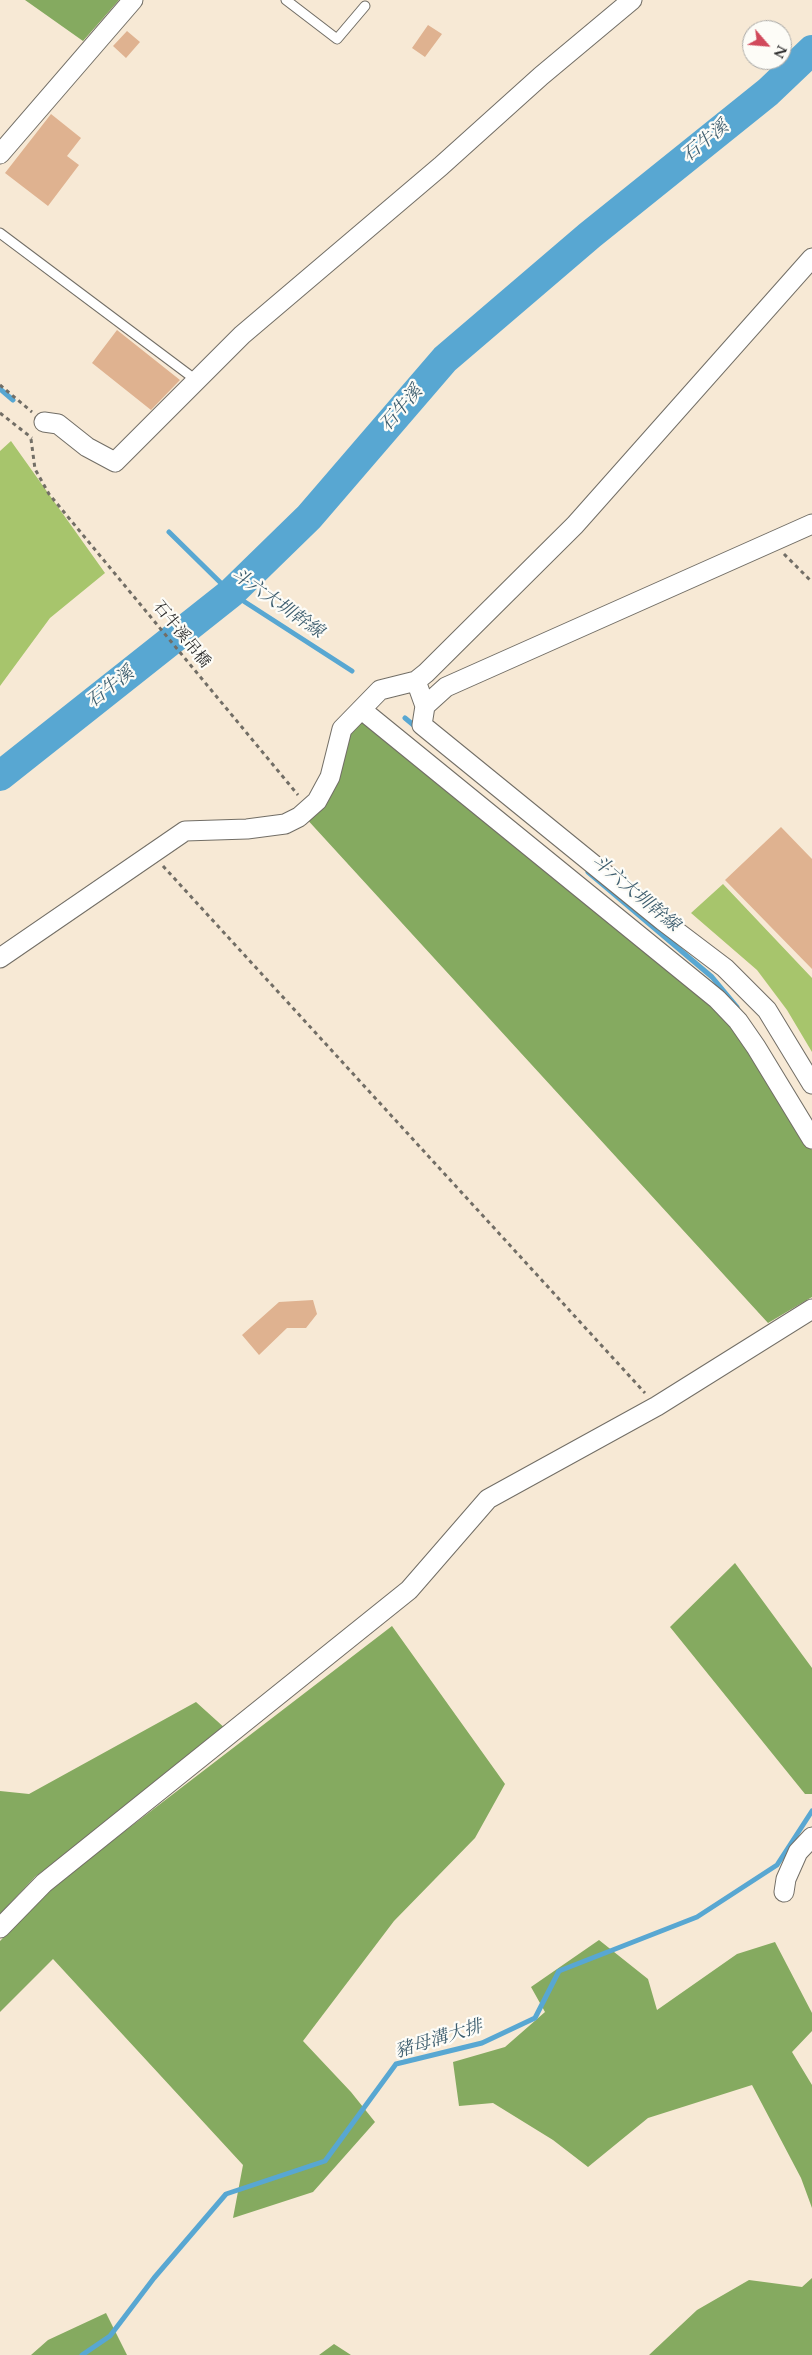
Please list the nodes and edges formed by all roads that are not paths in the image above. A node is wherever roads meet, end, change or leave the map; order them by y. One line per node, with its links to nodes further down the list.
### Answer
1 (133, 0): 5 (street)
2 (286, 0): 4 (lane)
3 (632, 0): 8 (street)
4 (364, 6)
5 (0, 154)
6 (0, 233): 8 (lane)
7 (812, 258): 11 (street)
8 (196, 380): 9 (street)
9 (44, 422)
10 (812, 524): 12 (street)
11 (410, 682): 12 (street); 13 (street)
12 (425, 706): 15 (street)
13 (362, 710): 14 (street); 16 (street)
14 (0, 958)
15 (812, 1084)
16 (812, 1139)
17 (812, 1309): 20 (street)
18 (812, 1837): 19 (street)
19 (784, 1892)
20 (0, 1928)

